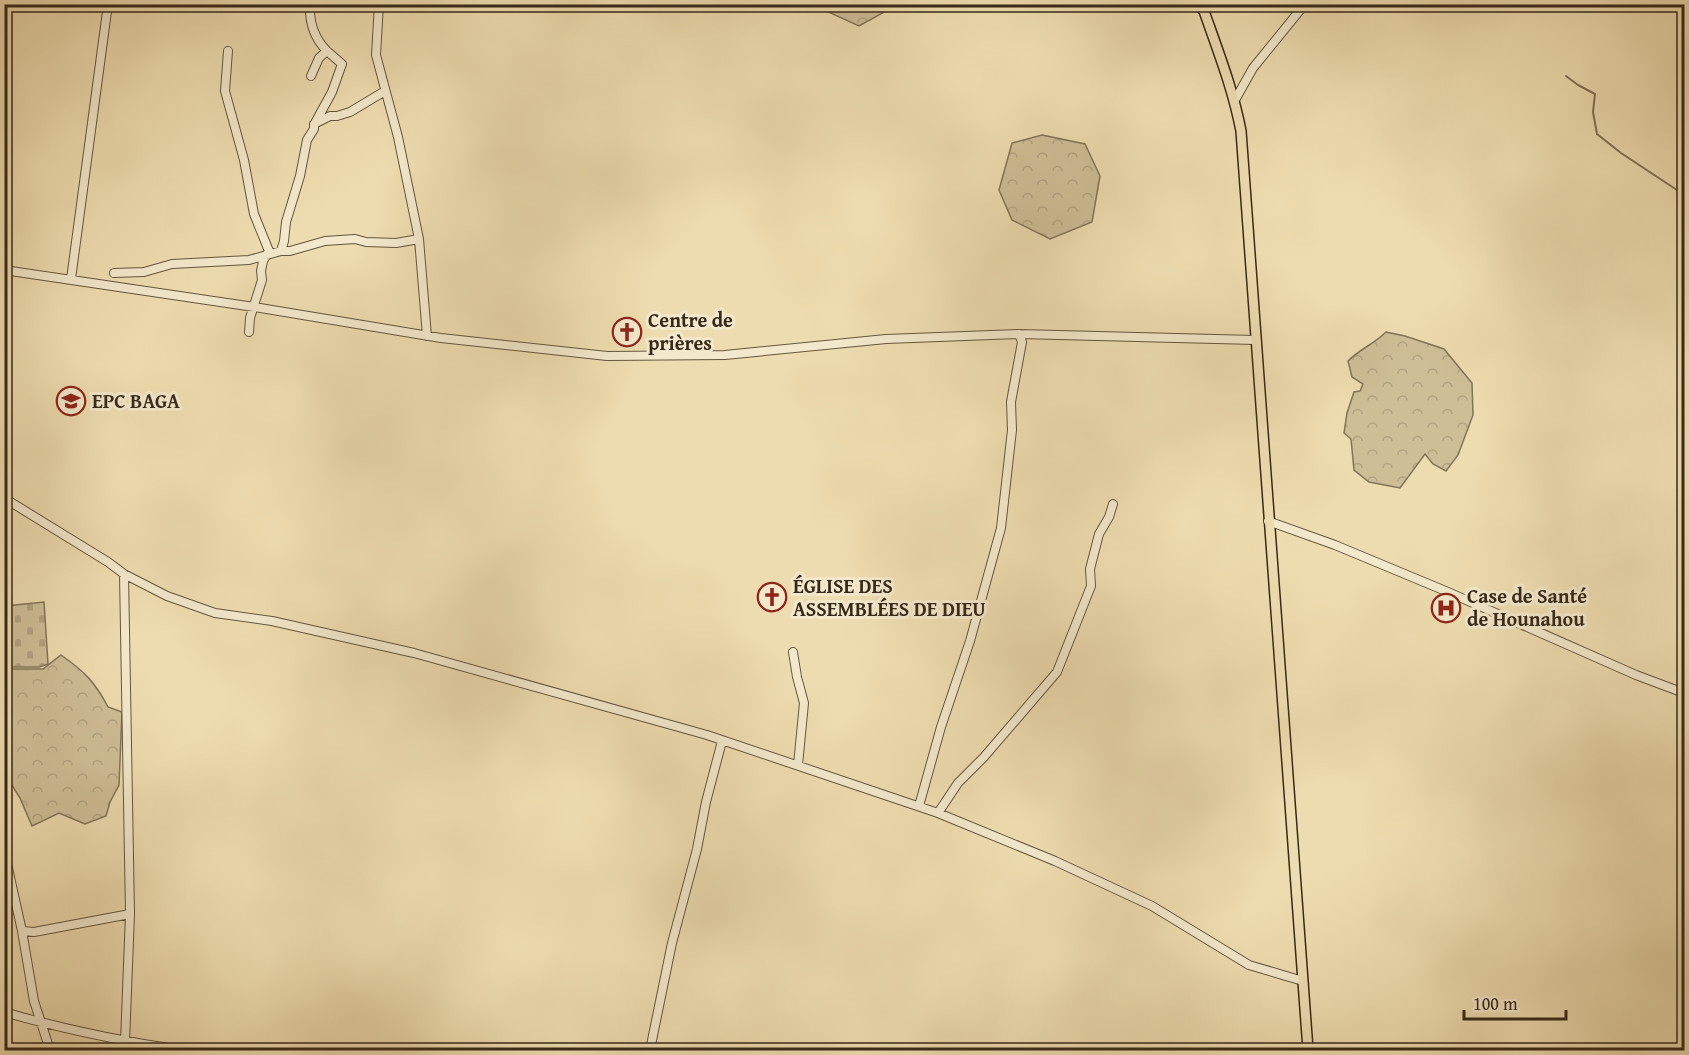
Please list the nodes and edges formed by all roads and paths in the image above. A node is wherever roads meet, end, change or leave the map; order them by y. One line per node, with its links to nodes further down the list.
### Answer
1 (108, 4): 17 (street)
2 (310, 4): 7 (street)
3 (379, 4): 9 (street)
4 (1198, 4): 10 (main road)
5 (1305, 4): 10 (street)
6 (228, 51): 14 (street)
7 (327, 51): 8 (street); 11 (street)
8 (311, 76)
9 (385, 91): 11 (street); 12 (street)
10 (1235, 100): 22 (main road)
11 (314, 124): 13 (street)
12 (419, 239): 13 (street); 21 (street)
13 (281, 251): 14 (street)
14 (268, 255): 16 (street); 18 (street)
15 (4, 270): 17 (street)
16 (114, 273)
17 (71, 279): 18 (street)
18 (254, 307): 19 (street); 21 (street)
19 (249, 332)
20 (1019, 334): 21 (street); 22 (street); 31 (street)
21 (428, 336)
22 (1255, 340): 25 (main road)
23 (4, 498): 26 (street)
24 (1113, 504): 32 (street)
25 (1268, 521): 28 (street); 36 (main road)
26 (124, 574): 29 (street); 34 (street)
27 (793, 652): 30 (street)
28 (1684, 693)
29 (722, 741): 30 (street); 42 (street)
30 (798, 765): 31 (street)
31 (919, 806): 32 (street)
32 (938, 813): 36 (street)
33 (4, 850): 35 (street)
34 (130, 914): 35 (street); 39 (street)
35 (22, 931): 38 (street)
36 (1303, 981): 43 (main road)
37 (4, 1012): 38 (street)
38 (41, 1023): 39 (street); 40 (street)
39 (124, 1042): 41 (street)
40 (50, 1050)
41 (181, 1050)
42 (650, 1050)
43 (1308, 1050)

